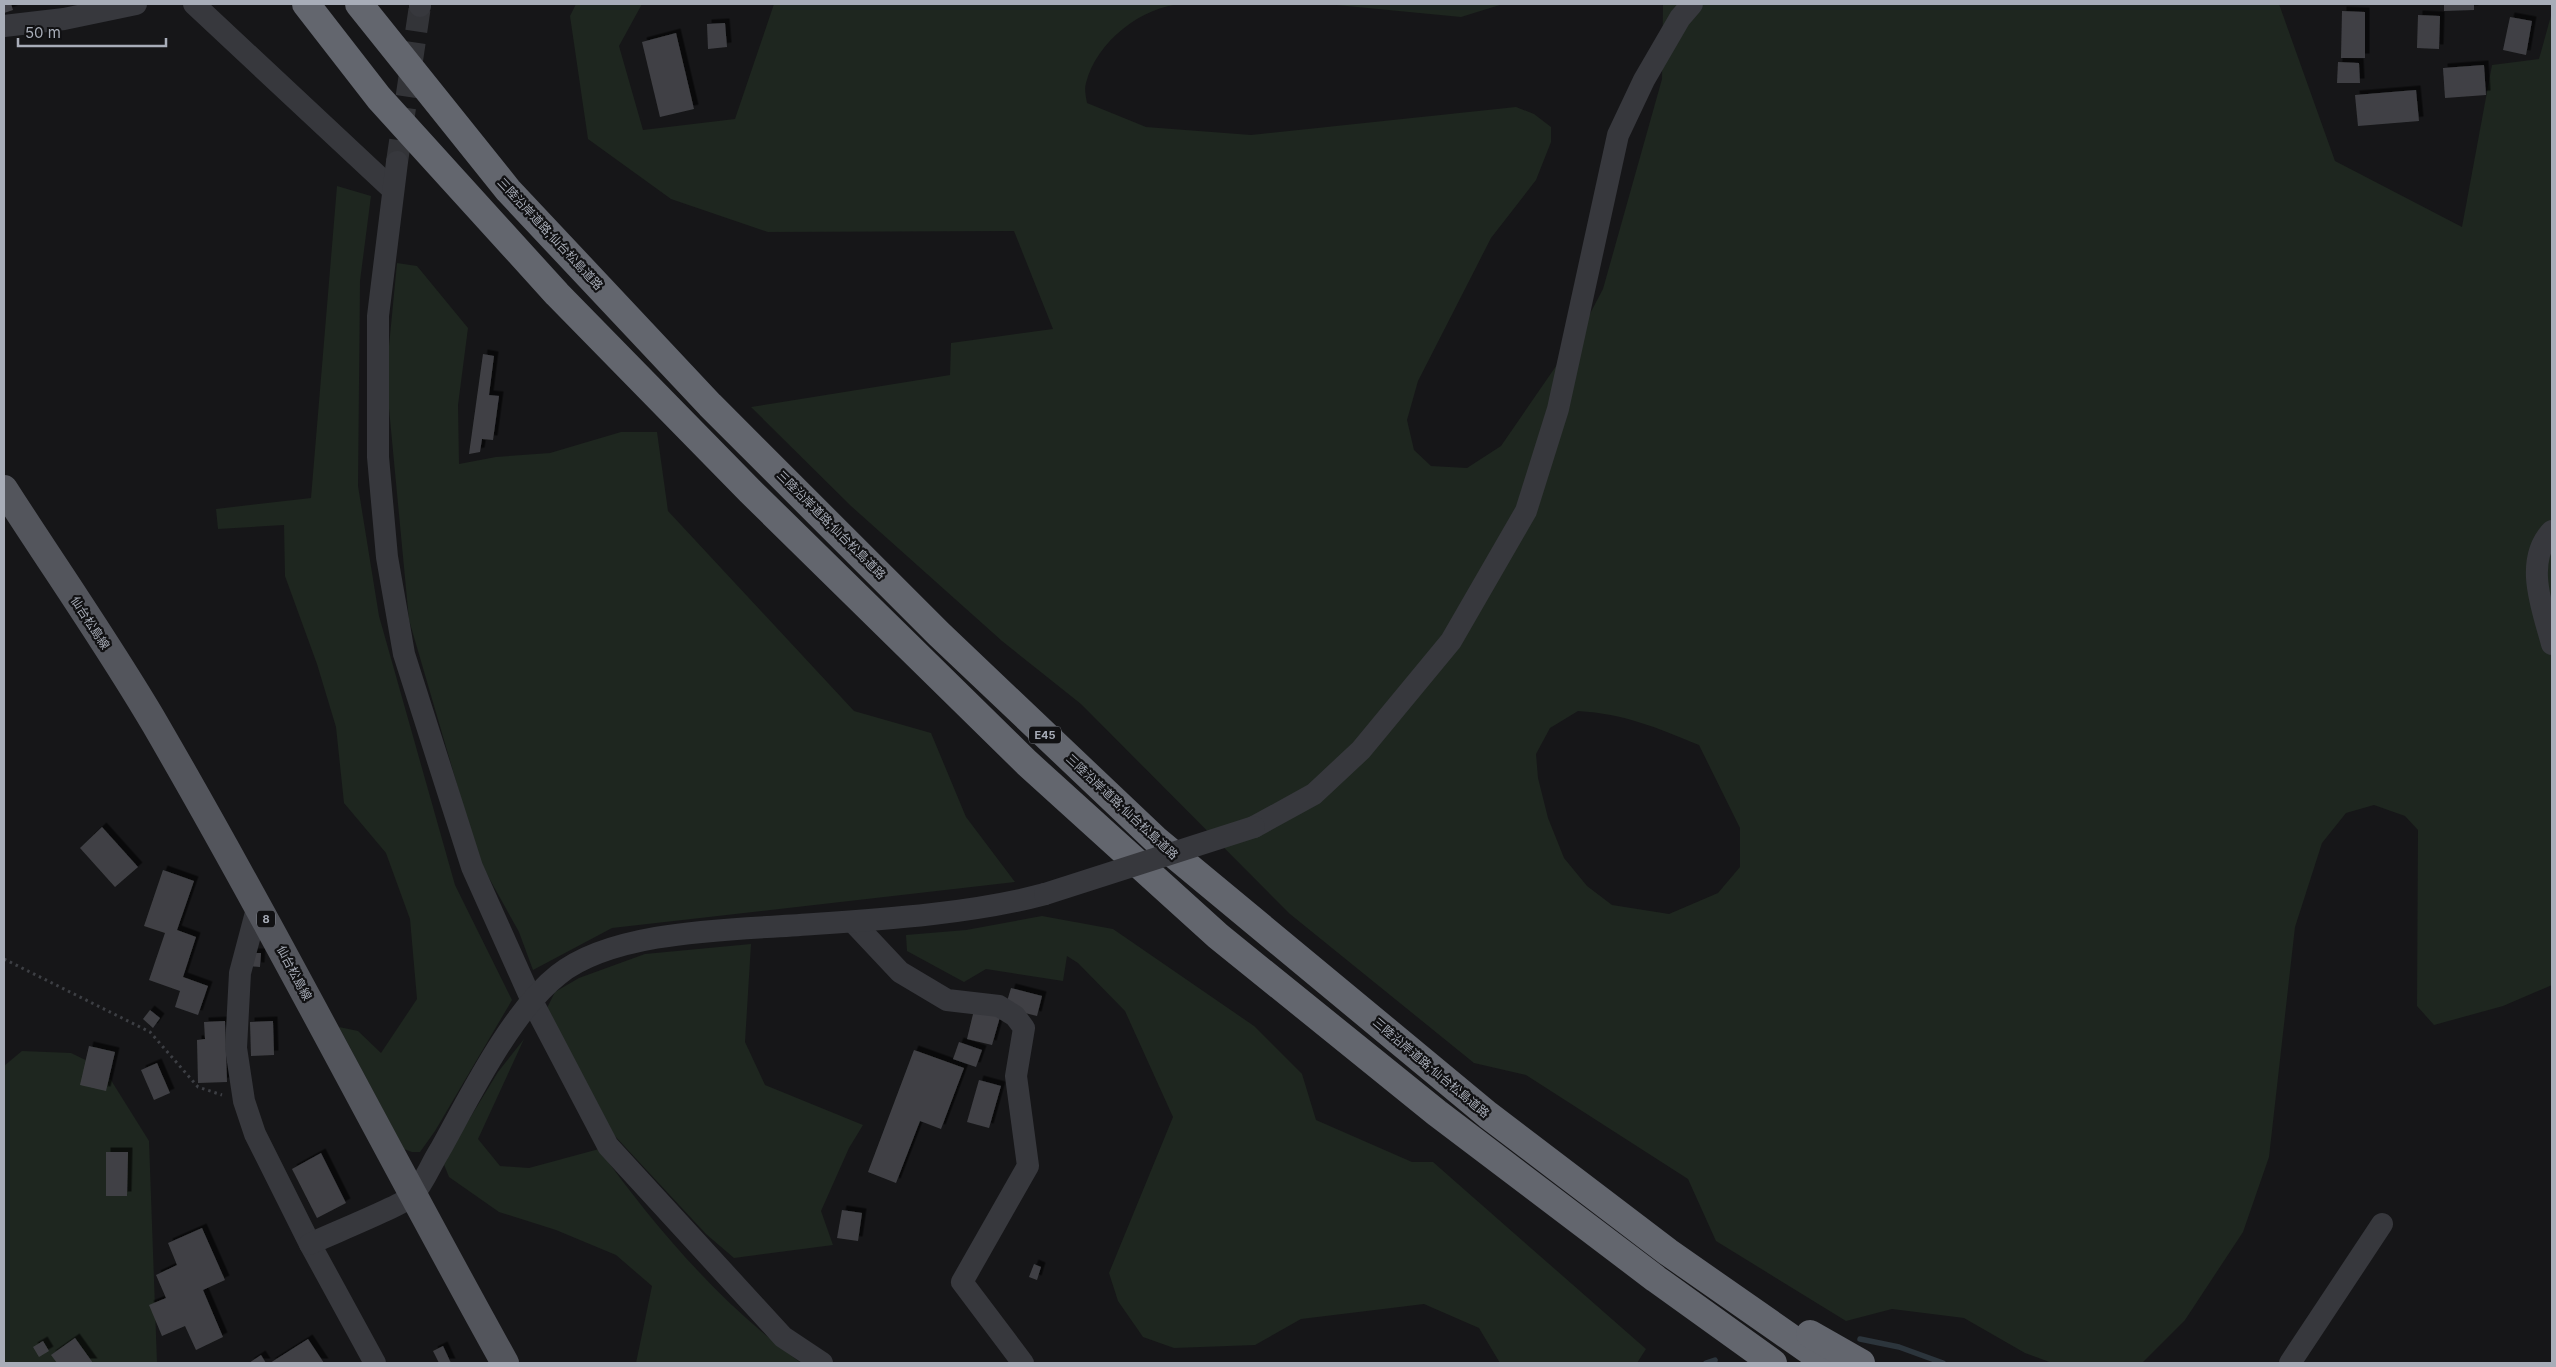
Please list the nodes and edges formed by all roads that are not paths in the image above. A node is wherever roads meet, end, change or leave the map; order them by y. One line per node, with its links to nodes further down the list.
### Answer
1 (136, 4): 7 (street)
2 (194, 4): 10 (street)
3 (306, 4): 21 (highway, E45)
4 (360, 4): 8 (highway, 三陸沿岸道路;仙台松島道路 / E45)
5 (367, 4): 8 (highway)
6 (1692, 4): 15 (street, bridge)
7 (4, 26)
8 (386, 38): 20 (highway, 三陸沿岸道路;仙台松島道路 / E45)
9 (397, 162): 10 (street)
10 (393, 190): 16 (street)
11 (4, 489): 14 (main road, 仙台松島線 / 8)
12 (2552, 531): 13 (street)
13 (2552, 644)
14 (258, 905): 17 (main road, 仙台松島線 / 8); 19 (street)
15 (853, 922): 16 (street); 25 (street)
16 (532, 1001): 17 (street); 24 (street)
17 (412, 1197): 19 (street); 23 (main road, 仙台松島線 / 8)
18 (2382, 1224): 30 (street)
19 (310, 1244): 22 (street)
20 (1668, 1252): 28 (highway, 三陸沿岸道路;仙台松島道路 / E45); 29 (highway)
21 (1656, 1279): 26 (highway); 27 (highway, E45)
22 (375, 1363)
23 (505, 1363)
24 (822, 1363)
25 (1023, 1363)
26 (1755, 1363)
27 (1773, 1363)
28 (1826, 1363)
29 (1861, 1363)
30 (2290, 1363)

